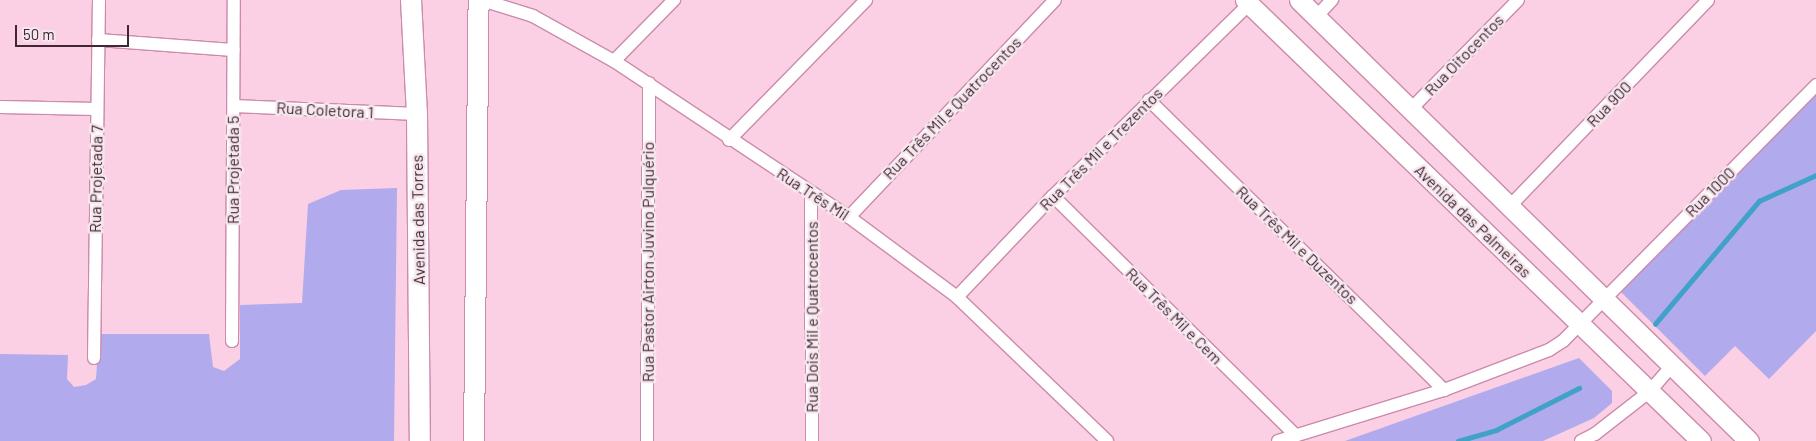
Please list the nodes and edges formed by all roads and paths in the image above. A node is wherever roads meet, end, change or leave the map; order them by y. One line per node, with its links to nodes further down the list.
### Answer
1 (99, 0): 14 (street, Rua Projetada 7)
2 (234, 0): 15 (street, Rua Projetada 5)
3 (411, 0): 24 (main road, Avenida das Torres)
4 (480, 0): 16 (street, Rua Três Mil); 40 (main road)
5 (674, 0): 16 (street)
6 (866, 0): 25 (street)
7 (1055, 0): 29 (street, Rua Três Mil e Quatrocentos)
8 (1299, 0): 13 (street)
9 (1332, 0): 13 (street)
10 (1518, 0): 23 (street, Rua Oitocentos)
11 (1708, 0): 28 (street, Rua 900)
12 (1247, 2): 19 (street, Rua Três Mil e Trezentos); 32 (street, Avenida das Palmeiras)
13 (1317, 16): 23 (street)
14 (98, 40): 15 (street); 22 (street, Rua Projetada 7)
15 (234, 50): 20 (street, Rua Projetada 5)
16 (614, 61): 17 (street, Rua Três Mil)
17 (649, 83): 25 (street, Rua Três Mil); 41 (street, Rua Pastor Airton Juvino Pulquério)
18 (1816, 85): 31 (street, Rua 1000)
19 (1149, 100): 27 (street, Rua Três Mil e Trezentos); 36 (street, Rua Três Mil e Duzentos)
20 (234, 106): 24 (street, Rua Coletora 1); 33 (street, Rua Projetada 5)
21 (0, 107): 22 (street)
22 (97, 108): 34 (street, Rua Projetada 7)
23 (1410, 110): 28 (street)
24 (417, 114): 39 (main road, Avenida das Torres)
25 (729, 140): 26 (street, Rua Três Mil)
26 (811, 192): 29 (street, Rua Três Mil); 42 (street, Rua Dois Mil e Quatrocentos)
27 (1053, 196): 30 (street, Rua Três Mil e Trezentos); 38 (street, Rua Três Mil e Cem)
28 (1509, 207): 31 (street)
29 (849, 216): 30 (street, Rua Três Mil)
30 (957, 297): 43 (street, Rua Três Mil)
31 (1605, 299): 32 (street, Rua 1000); 35 (street)
32 (1580, 324): 36 (street, Rua 1000); 37 (street, Avenida das Palmeiras)
33 (232, 340)
34 (94, 358)
35 (1673, 365): 37 (street); 47 (street)
36 (1444, 390): 38 (street, Rua 1000)
37 (1650, 391): 45 (street); 46 (street, Avenida das Palmeiras)
38 (1295, 436): 44 (street, Rua 1000)
39 (420, 441)
40 (474, 441)
41 (647, 441)
42 (812, 441)
43 (1107, 441)
44 (1278, 441)
45 (1581, 441)
46 (1701, 441)
47 (1749, 441)

